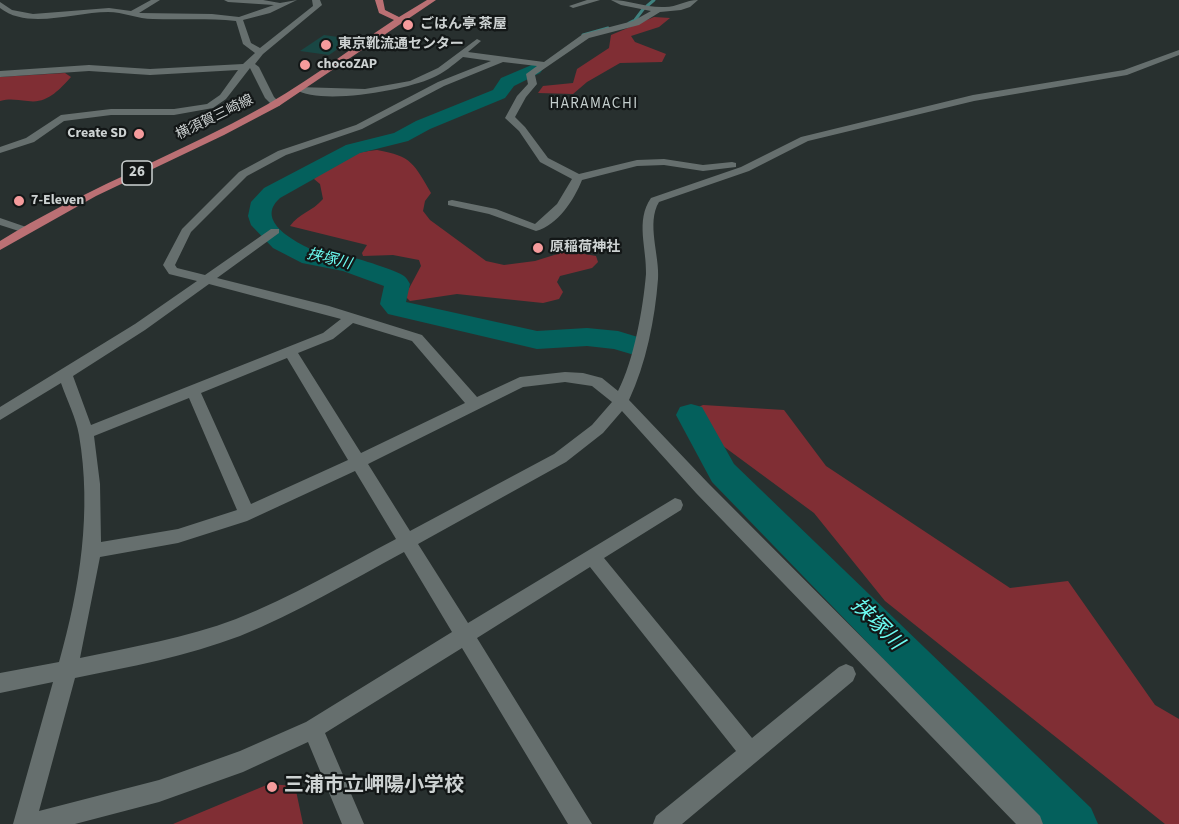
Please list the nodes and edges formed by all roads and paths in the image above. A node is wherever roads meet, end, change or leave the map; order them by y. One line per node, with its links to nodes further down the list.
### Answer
1 (156, 0): 13 (street)
2 (228, 0): 9 (street)
3 (316, 0): 17 (street)
4 (379, 0): 15 (main road)
5 (432, 0): 15 (main road, 横須賀三崎線 / 26)
6 (596, 0): 11 (street)
7 (615, 0): 12 (street)
8 (694, 0): 12 (street)
9 (289, 2): 14 (street)
10 (0, 4): 13 (street)
11 (573, 6)
12 (658, 10): 21 (street)
13 (132, 14): 14 (street)
14 (239, 19): 17 (street)
15 (397, 19): 24 (main road, 横須賀三崎線 / 26)
16 (477, 41): 19 (street)
17 (260, 52): 22 (street)
18 (1179, 52): 27 (street)
19 (459, 54): 20 (street); 24 (street)
20 (500, 60): 21 (street); 34 (street)
21 (546, 64): 28 (street)
22 (247, 66): 23 (street); 25 (street); 26 (street)
23 (0, 74)
24 (300, 89): 25 (main road, 横須賀三崎線 / 26)
25 (276, 104): 31 (main road, 横須賀三崎線 / 26)
26 (0, 150)
27 (763, 161): 28 (street); 39 (street)
28 (578, 178): 29 (street)
29 (453, 203)
30 (0, 221): 31 (street)
31 (25, 230): 33 (main road, 横須賀三崎線 / 26)
32 (272, 234): 34 (street)
33 (0, 246)
34 (206, 281): 35 (street); 37 (street)
35 (352, 317): 36 (street); 40 (street)
36 (290, 352): 38 (street); 43 (street)
37 (65, 374): 41 (street); 42 (street)
38 (193, 391): 42 (street); 45 (street)
39 (622, 402): 40 (street); 46 (street); 60 (street)
40 (475, 404): 43 (street)
41 (0, 414)
42 (86, 433): 47 (street)
43 (358, 462): 45 (street); 46 (street)
44 (675, 505): 48 (street)
45 (247, 514): 47 (street)
46 (407, 542): 49 (street); 50 (street)
47 (92, 551): 50 (street)
48 (593, 557): 49 (street); 54 (street)
49 (465, 637): 53 (street); 58 (street)
50 (66, 670): 52 (street); 55 (street)
51 (846, 674): 54 (street)
52 (0, 683)
53 (313, 729): 56 (street); 57 (street)
54 (750, 752): 59 (street)
55 (24, 824)
56 (31, 824)
57 (353, 824)
58 (581, 824)
59 (664, 824)
60 (1032, 824)

